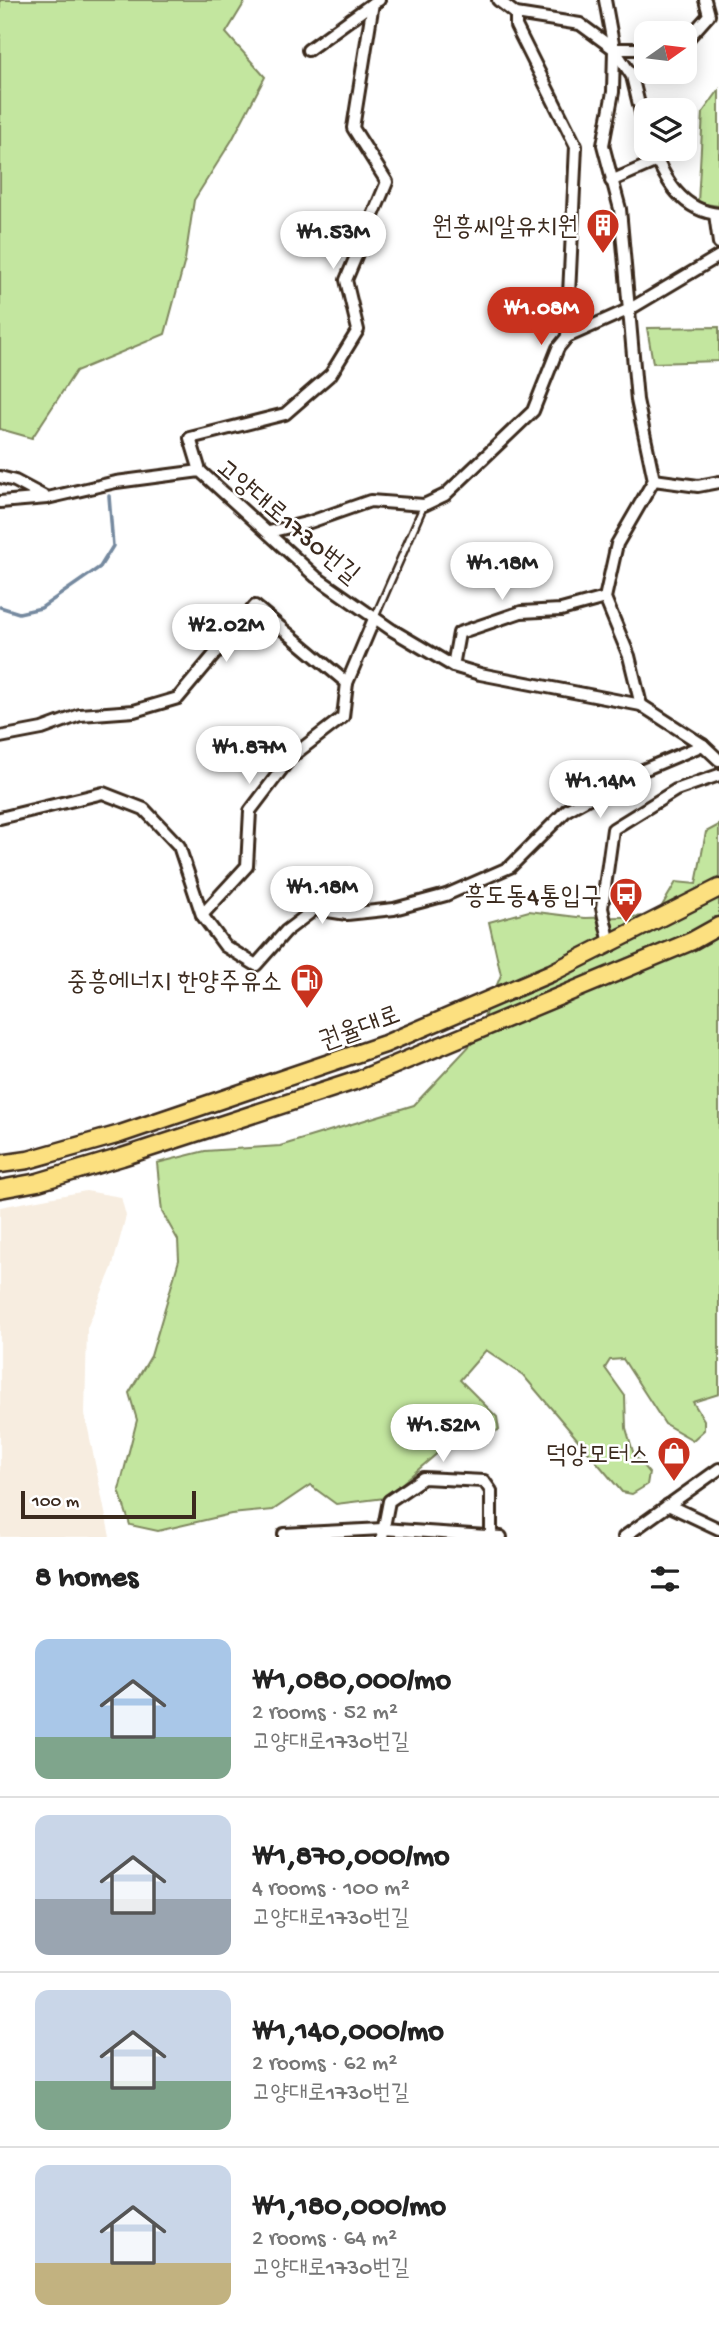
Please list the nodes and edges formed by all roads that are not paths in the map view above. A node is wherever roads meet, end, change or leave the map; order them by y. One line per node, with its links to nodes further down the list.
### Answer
1 (498, 0): 5 (street)
2 (605, 0): 7 (street)
3 (705, 0): 6 (street)
4 (376, 2): 9 (street); 18 (street)
5 (516, 14): 7 (street); 17 (street)
6 (697, 28)
7 (614, 48): 8 (street); 10 (street); 12 (street)
8 (634, 49)
9 (308, 50)
10 (637, 98)
11 (657, 161): 12 (street); 13 (street)
12 (611, 181): 16 (street)
13 (717, 214): 14 (street)
14 (719, 243)
15 (719, 256): 16 (street)
16 (630, 309): 17 (street); 20 (street)
17 (567, 337): 24 (street)
18 (200, 471): 22 (street, 고양대로1730번길); 25 (street, 고양대로1730번길)
19 (0, 477): 22 (street)
20 (654, 480): 21 (street); 26 (street)
21 (719, 482)
22 (47, 498): 23 (street, 고양대로1730번길)
23 (0, 502)
24 (424, 505): 25 (street); 27 (lane)
25 (269, 532): 27 (street, 고양대로1730번길)
26 (605, 597): 28 (street); 30 (street)
27 (374, 619): 28 (street, 고양대로1730번길); 29 (street)
28 (453, 666): 30 (street, 고양대로1730번길)
29 (347, 683): 31 (street); 37 (street)
30 (641, 705): 32 (street, 고양대로1730번길)
31 (0, 737)
32 (703, 745): 33 (street, 고양대로1730번길); 37 (street)
33 (719, 760)
34 (719, 775): 39 (street)
35 (0, 817): 37 (street)
36 (719, 888): 39 (main road, 권율대로)
37 (202, 915)
38 (719, 926): 41 (main road, 권율대로)
39 (610, 944): 40 (main road, 권율대로)
40 (0, 1164)
41 (0, 1189)
42 (719, 1469): 43 (street)
43 (668, 1505): 44 (street); 48 (street)
44 (719, 1528)
45 (382, 1533): 46 (street); 46 (street); 47 (street)
46 (496, 1536)
47 (284, 1537)
48 (624, 1537)

